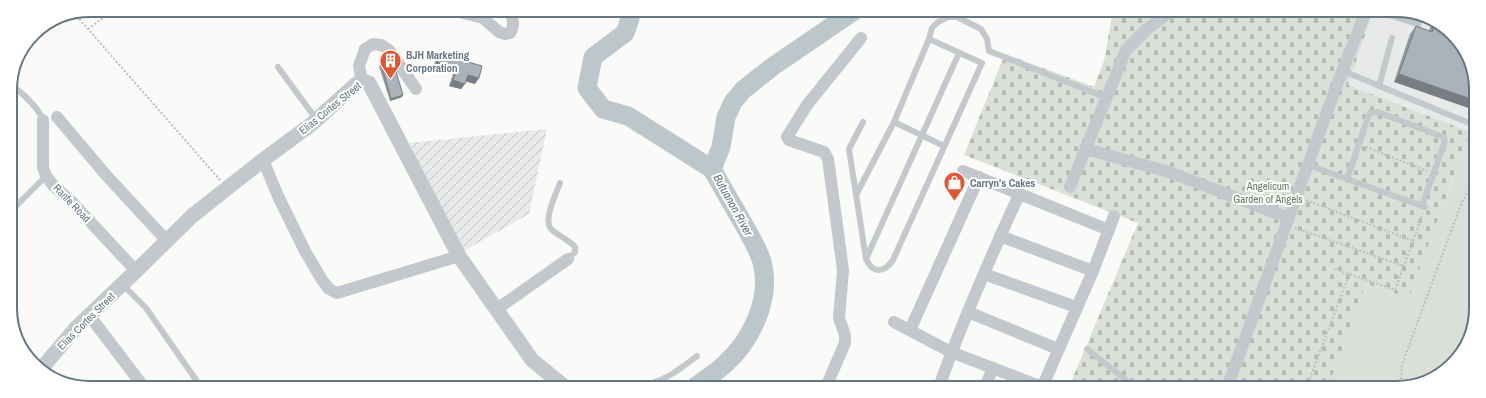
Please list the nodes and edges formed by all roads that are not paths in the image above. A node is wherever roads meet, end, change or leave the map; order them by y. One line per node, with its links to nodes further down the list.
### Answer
1 (487, 17): 2 (street)
2 (512, 17)
3 (1164, 17): 17 (street)
4 (1364, 17): 12 (street)
5 (862, 38): 66 (street)
6 (1392, 38): 14 (lane)
7 (929, 39): 8 (lane); 9 (lane); 22 (lane)
8 (989, 51): 10 (lane); 17 (lane)
9 (959, 53): 10 (lane); 24 (lane)
10 (982, 63): 25 (lane)
11 (278, 67): 20 (lane)
12 (1343, 71): 14 (lane); 28 (street)
13 (362, 81): 15 (street); 20 (street, Elias Cortes Street); 43 (street, Elias Cortes Street)
14 (1379, 86): 23 (lane)
15 (416, 89)
16 (17, 90): 19 (lane)
17 (1106, 98): 26 (street)
18 (57, 117): 42 (street)
19 (43, 120): 30 (street, Ranfe Road)
20 (317, 120): 27 (street, Elias Cortes Street)
21 (863, 122): 35 (lane)
22 (894, 122): 24 (lane); 35 (lane)
23 (1469, 123)
24 (922, 135): 25 (lane); 45 (lane)
25 (944, 146): 45 (lane)
26 (1086, 149): 34 (street); 39 (street)
27 (263, 160): 42 (street, Elias Cortes Street); 43 (street)
28 (1308, 165): 32 (lane); 39 (street)
29 (963, 171): 31 (street)
30 (46, 176): 37 (lane); 47 (street, Ranfe Road)
31 (979, 177): 36 (street); 55 (street)
32 (1347, 179): 32 (lane)
33 (560, 183): 44 (lane)
34 (1070, 187)
35 (856, 195): 45 (lane)
36 (1019, 195): 40 (street); 41 (street)
37 (17, 205)
38 (1114, 216): 40 (street)
39 (1288, 222): 72 (street)
40 (1109, 230): 46 (street)
41 (1000, 236): 46 (street); 48 (street)
42 (167, 241): 47 (street, Elias Cortes Street)
43 (459, 256): 51 (street, Elias Cortes Street)
44 (568, 259): 51 (street)
45 (866, 259)
46 (1093, 270): 50 (street)
47 (136, 271): 49 (street, Elias Cortes Street)
48 (984, 274): 50 (street); 52 (street)
49 (122, 285): 53 (street, Elias Cortes Street); 63 (lane)
50 (1076, 307): 56 (street)
51 (497, 309): 64 (street, Elias Cortes Street)
52 (968, 312): 56 (street); 58 (street)
53 (89, 315): 60 (street, Elias Cortes Street); 62 (street)
54 (894, 322): 55 (street)
55 (910, 330): 58 (street)
56 (1058, 349): 70 (street)
57 (1087, 349): 71 (lane)
58 (952, 352): 61 (street); 67 (street)
59 (698, 356): 65 (lane)
60 (44, 365)
61 (993, 368): 68 (street); 69 (street)
62 (139, 381)
63 (197, 381)
64 (558, 381)
65 (656, 381)
66 (829, 381)
67 (941, 381)
68 (988, 381)
69 (1024, 381)
70 (1045, 381)
71 (1127, 381)
72 (1230, 381)

